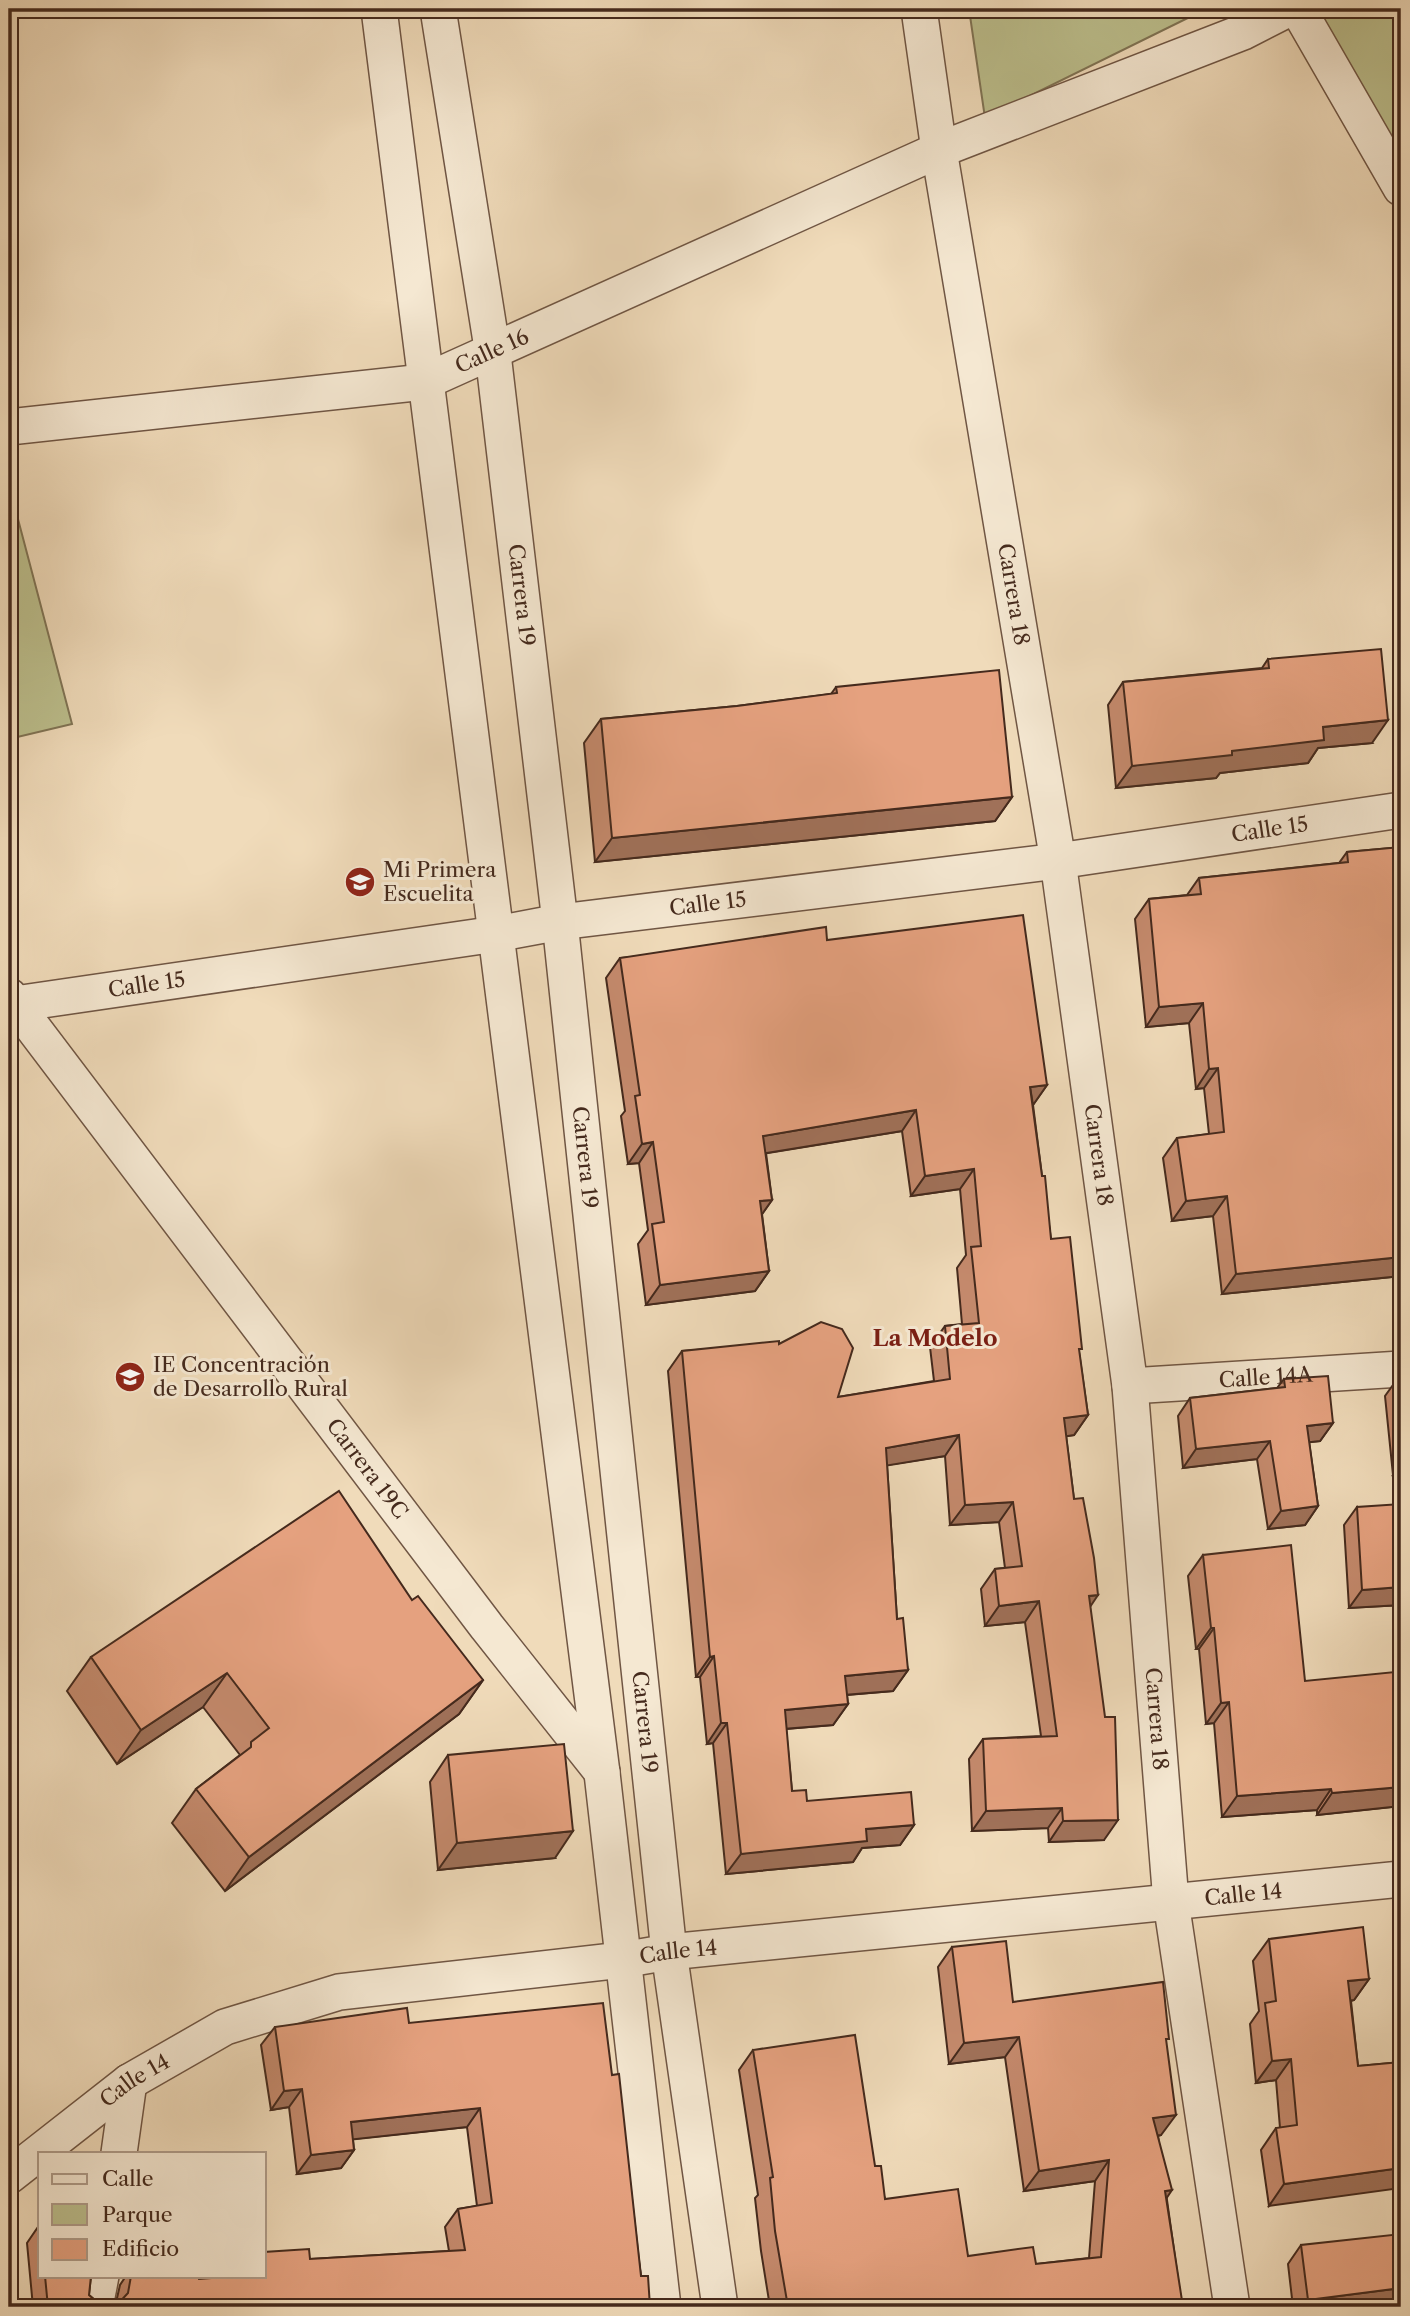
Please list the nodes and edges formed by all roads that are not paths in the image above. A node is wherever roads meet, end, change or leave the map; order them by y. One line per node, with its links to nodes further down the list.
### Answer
1 (379, 9): 9 (street)
2 (438, 9): 8 (street, Carrera 19)
3 (919, 9): 6 (street, Carrera 18)
4 (1288, 9): 6 (street, Calle 16)
5 (1298, 9): 7 (street)
6 (939, 150): 8 (street, Calle 16); 12 (street, Carrera 18)
7 (1401, 188)
8 (493, 354): 9 (street, Calle 16); 13 (street, Carrera 19)
9 (424, 382): 10 (street, Calle 16); 14 (street)
10 (9, 427)
11 (1401, 810): 12 (street, Calle 15)
12 (1058, 861): 13 (street, Calle 15); 17 (street, Carrera 18)
13 (560, 922): 14 (street, Calle 15); 21 (street, Carrera 19)
14 (496, 934): 15 (street, Calle 15); 18 (street)
15 (12, 1000): 18 (street, Carrera 19C)
16 (1401, 1369): 17 (street, Calle 14A)
17 (1130, 1386): 20 (street, Carrera 18)
18 (602, 1773): 22 (street)
19 (1401, 1879): 20 (street, Calle 14)
20 (1171, 1902): 21 (street, Calle 14); 32 (street, Carrera 18)
21 (669, 1952): 22 (street, Calle 14); 31 (street, Carrera 19)
22 (622, 1960): 23 (street, Calle 14); 30 (street)
23 (129, 2082): 24 (street, Calle 14); 25 (street)
24 (40, 2152)
25 (119, 2152)
26 (38, 2153): 27 (street, Calle 14)
27 (9, 2176)
28 (102, 2278): 29 (street)
29 (95, 2307)
30 (663, 2307)
31 (720, 2307)
32 (1232, 2307)

